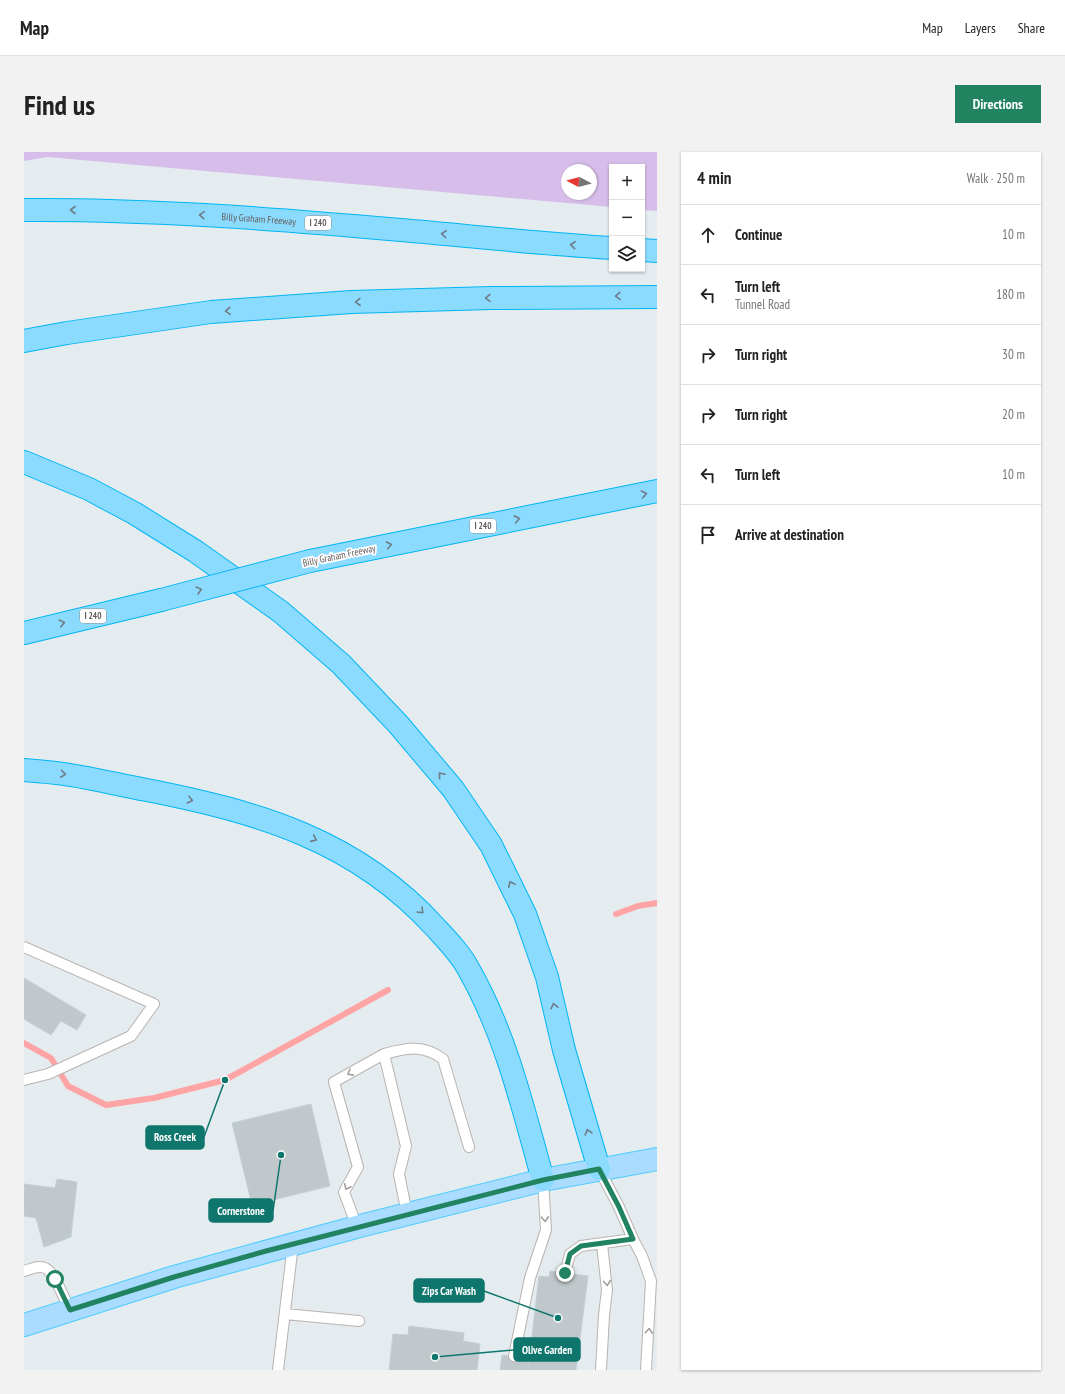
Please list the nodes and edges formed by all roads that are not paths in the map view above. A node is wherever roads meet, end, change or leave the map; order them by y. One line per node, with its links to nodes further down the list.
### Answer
1 (24, 210): 2 (highway, Billy Graham Freeway / I 240, one-way to 1)
2 (609, 248)
3 (645, 250): 4 (highway)
4 (657, 251)
5 (657, 296): 6 (highway, one-way to 6)
6 (24, 341)
7 (24, 462): 16 (highway, one-way to 7)
8 (657, 491): 9 (highway, Billy Graham Freeway / I 240, one-way to 8, bridge)
9 (24, 633)
10 (24, 770): 17 (highway, one-way to 17)
11 (24, 947): 13 (lane)
12 (384, 1054): 14 (lane); 18 (lane); 19 (lane, one-way to 19)
13 (24, 1080)
14 (469, 1147)
15 (657, 1159): 16 (main road)
16 (599, 1169): 17 (main road); 20 (lane)
17 (543, 1180): 18 (main road); 29 (lane, one-way to 29)
18 (407, 1214): 19 (main road)
19 (357, 1227): 21 (main road)
20 (633, 1239): 22 (lane); 32 (lane, one-way to 20)
21 (293, 1244): 25 (main road); 26 (lane)
22 (602, 1244): 24 (lane); 31 (lane, one-way to 31)
23 (24, 1271): 25 (lane)
24 (565, 1273)
25 (70, 1310): 28 (main road)
26 (285, 1314): 27 (lane); 30 (lane)
27 (359, 1321)
28 (24, 1325)
29 (514, 1356)
30 (278, 1370)
31 (601, 1370)
32 (646, 1370)

